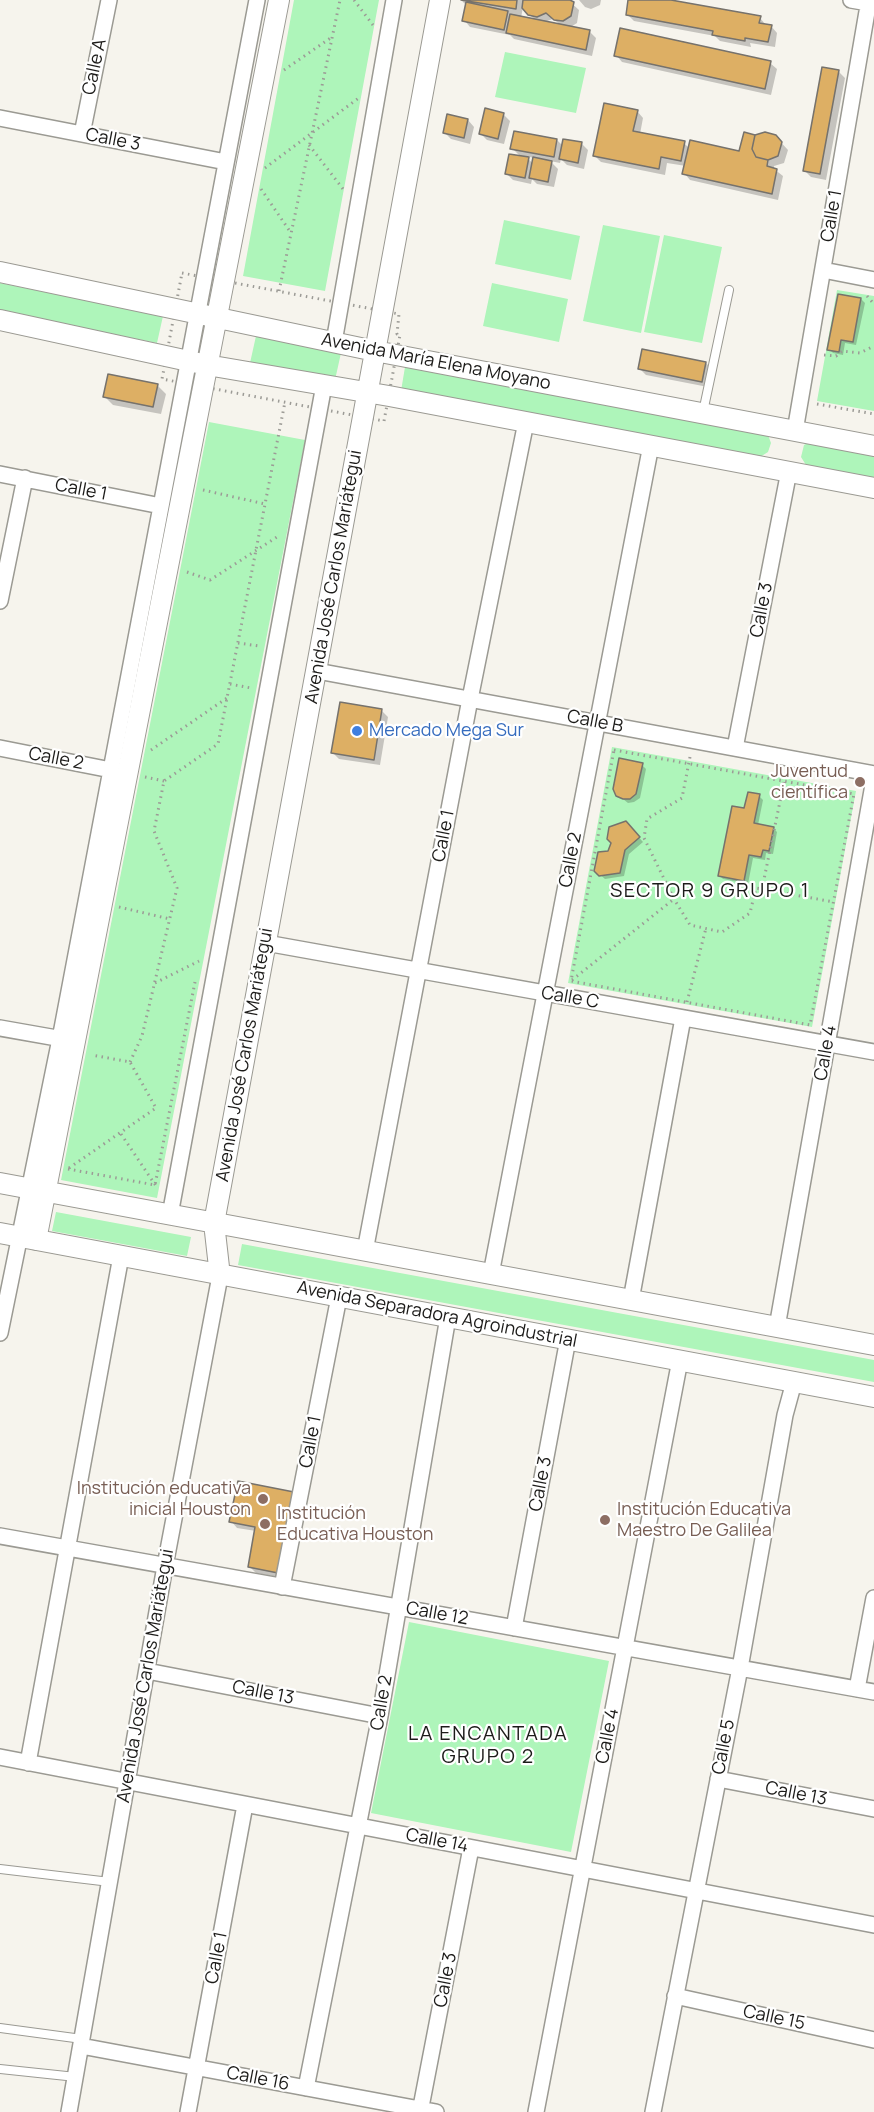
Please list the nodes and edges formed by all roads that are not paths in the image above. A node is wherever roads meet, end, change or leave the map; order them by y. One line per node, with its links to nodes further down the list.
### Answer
1 (109, 0): 9 (street, Calle A)
2 (257, 0): 10 (street)
3 (279, 0): 15 (street)
4 (394, 0): 17 (street)
5 (440, 0): 18 (street, Avenida José Carlos Mariátegui)
6 (851, 0): 7 (street)
7 (871, 2): 11 (street, Calle 1)
8 (0, 118): 9 (street, Calle 3)
9 (82, 134): 10 (street, Calle 3)
10 (226, 162): 15 (street)
11 (823, 270): 13 (street); 24 (street, Calle 1)
12 (0, 272): 15 (street, Avenida María Elena Moyano)
13 (874, 280)
14 (729, 290): 22 (lane)
15 (207, 316): 17 (street, Avenida María Elena Moyano); 19 (street)
16 (0, 320): 19 (street)
17 (334, 342): 18 (street, Avenida María Elena Moyano)
18 (375, 351): 21 (street, Avenida José Carlos Mariátegui); 22 (street, Avenida María Elena Moyano)
19 (198, 363): 20 (street); 31 (street); 46 (street)
20 (324, 385): 21 (street); 51 (street)
21 (368, 392): 23 (street); 33 (street, Avenida José Carlos Mariátegui)
22 (702, 413): 24 (street, Avenida María Elena Moyano)
23 (526, 422): 25 (street); 34 (street, Calle 1)
24 (795, 431): 26 (street, Avenida María Elena Moyano)
25 (651, 445): 27 (street); 35 (street, Calle 2)
26 (874, 446)
27 (789, 471): 30 (street); 37 (street, Calle 3)
28 (0, 474): 29 (street, Calle 1)
29 (25, 478): 31 (street, Calle 1); 32 (street)
30 (874, 488)
31 (161, 506): 38 (street)
32 (0, 601)
33 (317, 671): 34 (street, Calle B); 41 (street, Avenida José Carlos Mariátegui)
34 (470, 699): 35 (street, Calle B); 42 (street, Calle 1)
35 (598, 723): 37 (street, Calle B); 43 (street, Calle 2)
36 (0, 748): 38 (street, Calle 2)
37 (735, 748): 39 (street, Calle B)
38 (111, 770): 46 (street)
39 (874, 774)
40 (874, 779): 47 (street, Calle 4)
41 (266, 943): 42 (street, Calle C); 52 (street, Avenida José Carlos Mariátegui)
42 (418, 970): 43 (street, Calle C); 54 (street, Calle 1)
43 (546, 993): 44 (street, Calle C); 56 (street, Calle 2)
44 (683, 1018): 47 (street, Calle C); 59 (street)
45 (0, 1028): 46 (street)
46 (67, 1040): 50 (street); 50 (street)
47 (827, 1044): 48 (street, Calle C); 61 (street, Calle 4)
48 (874, 1053)
49 (0, 1183): 50 (street)
50 (37, 1190): 51 (street); 53 (street)
51 (170, 1215): 52 (street)
52 (214, 1223): 54 (street); 57 (street, Avenida José Carlos Mariátegui)
53 (18, 1237): 55 (street, Avenida Separadora Agroindustrial); 62 (street)
54 (365, 1251): 56 (street)
55 (121, 1256): 57 (street, Avenida Separadora Agroindustrial); 69 (street)
56 (491, 1274): 59 (street)
57 (220, 1276): 58 (street, Avenida Separadora Agroindustrial); 70 (street, Avenida José Carlos Mariátegui)
58 (339, 1297): 60 (street, Avenida Separadora Agroindustrial); 71 (street, Calle 1)
59 (631, 1300): 61 (street)
60 (448, 1317): 63 (street, Avenida Separadora Agroindustrial); 73 (street, Calle 2)
61 (777, 1327): 64 (street)
62 (0, 1333)
63 (568, 1340): 65 (street, Avenida Separadora Agroindustrial); 74 (street, Calle 3)
64 (874, 1345)
65 (680, 1360): 66 (street, Avenida Separadora Agroindustrial); 75 (street, Calle 4)
66 (794, 1382): 67 (street, Avenida Separadora Agroindustrial); 76 (street, Calle 5)
67 (874, 1397)
68 (0, 1536): 69 (street, Calle 12)
69 (68, 1548): 70 (street, Calle 12); 82 (street)
70 (165, 1566): 71 (street, Calle 12); 77 (street, Avenida José Carlos Mariátegui)
71 (282, 1587): 73 (street, Calle 12)
72 (874, 1598): 78 (street)
73 (399, 1607): 74 (street, Calle 12); 80 (street, Calle 2)
74 (514, 1628): 75 (street, Calle 12)
75 (625, 1648): 76 (street, Calle 12); 90 (street, Calle 4)
76 (740, 1668): 78 (street, Calle 12); 83 (street, Calle 5)
77 (147, 1671): 80 (street, Calle 13); 84 (street, Avenida José Carlos Mariátegui)
78 (857, 1689): 79 (street, Calle 12)
79 (874, 1692)
80 (380, 1716): 87 (street, Calle 2)
81 (0, 1757): 82 (street, Calle 14)
82 (28, 1763): 84 (street, Calle 14)
83 (718, 1779): 86 (street, Calle 13); 92 (street, Calle 5)
84 (127, 1782): 85 (street, Calle 14); 91 (street, Avenida José Carlos Mariátegui)
85 (245, 1805): 87 (street, Calle 14); 98 (street, Calle 1)
86 (874, 1809)
87 (358, 1826): 88 (street, Calle 14); 101 (street, Calle 2)
88 (471, 1848): 90 (street, Calle 14); 102 (street, Calle 3)
89 (0, 1869): 91 (lane)
90 (583, 1869): 92 (street, Calle 14); 105 (street, Calle 4)
91 (110, 1882): 97 (street, Avenida José Carlos Mariátegui)
92 (696, 1891): 93 (street, Calle 14); 94 (street, Calle 5)
93 (874, 1925)
94 (675, 1996): 96 (street, Calle 15); 106 (street, Calle 5)
95 (0, 2028): 97 (lane)
96 (874, 2040)
97 (82, 2043): 98 (street, Calle 16); 100 (street, Avenida José Carlos Mariátegui)
98 (196, 2067): 101 (street, Calle 16); 104 (street, Calle 1)
99 (0, 2069): 100 (lane)
100 (75, 2076): 103 (street, Avenida José Carlos Mariátegui)
101 (306, 2088): 102 (street, Calle 16)
102 (426, 2111)
103 (69, 2112)
104 (188, 2112)
105 (536, 2112)
106 (653, 2112)

